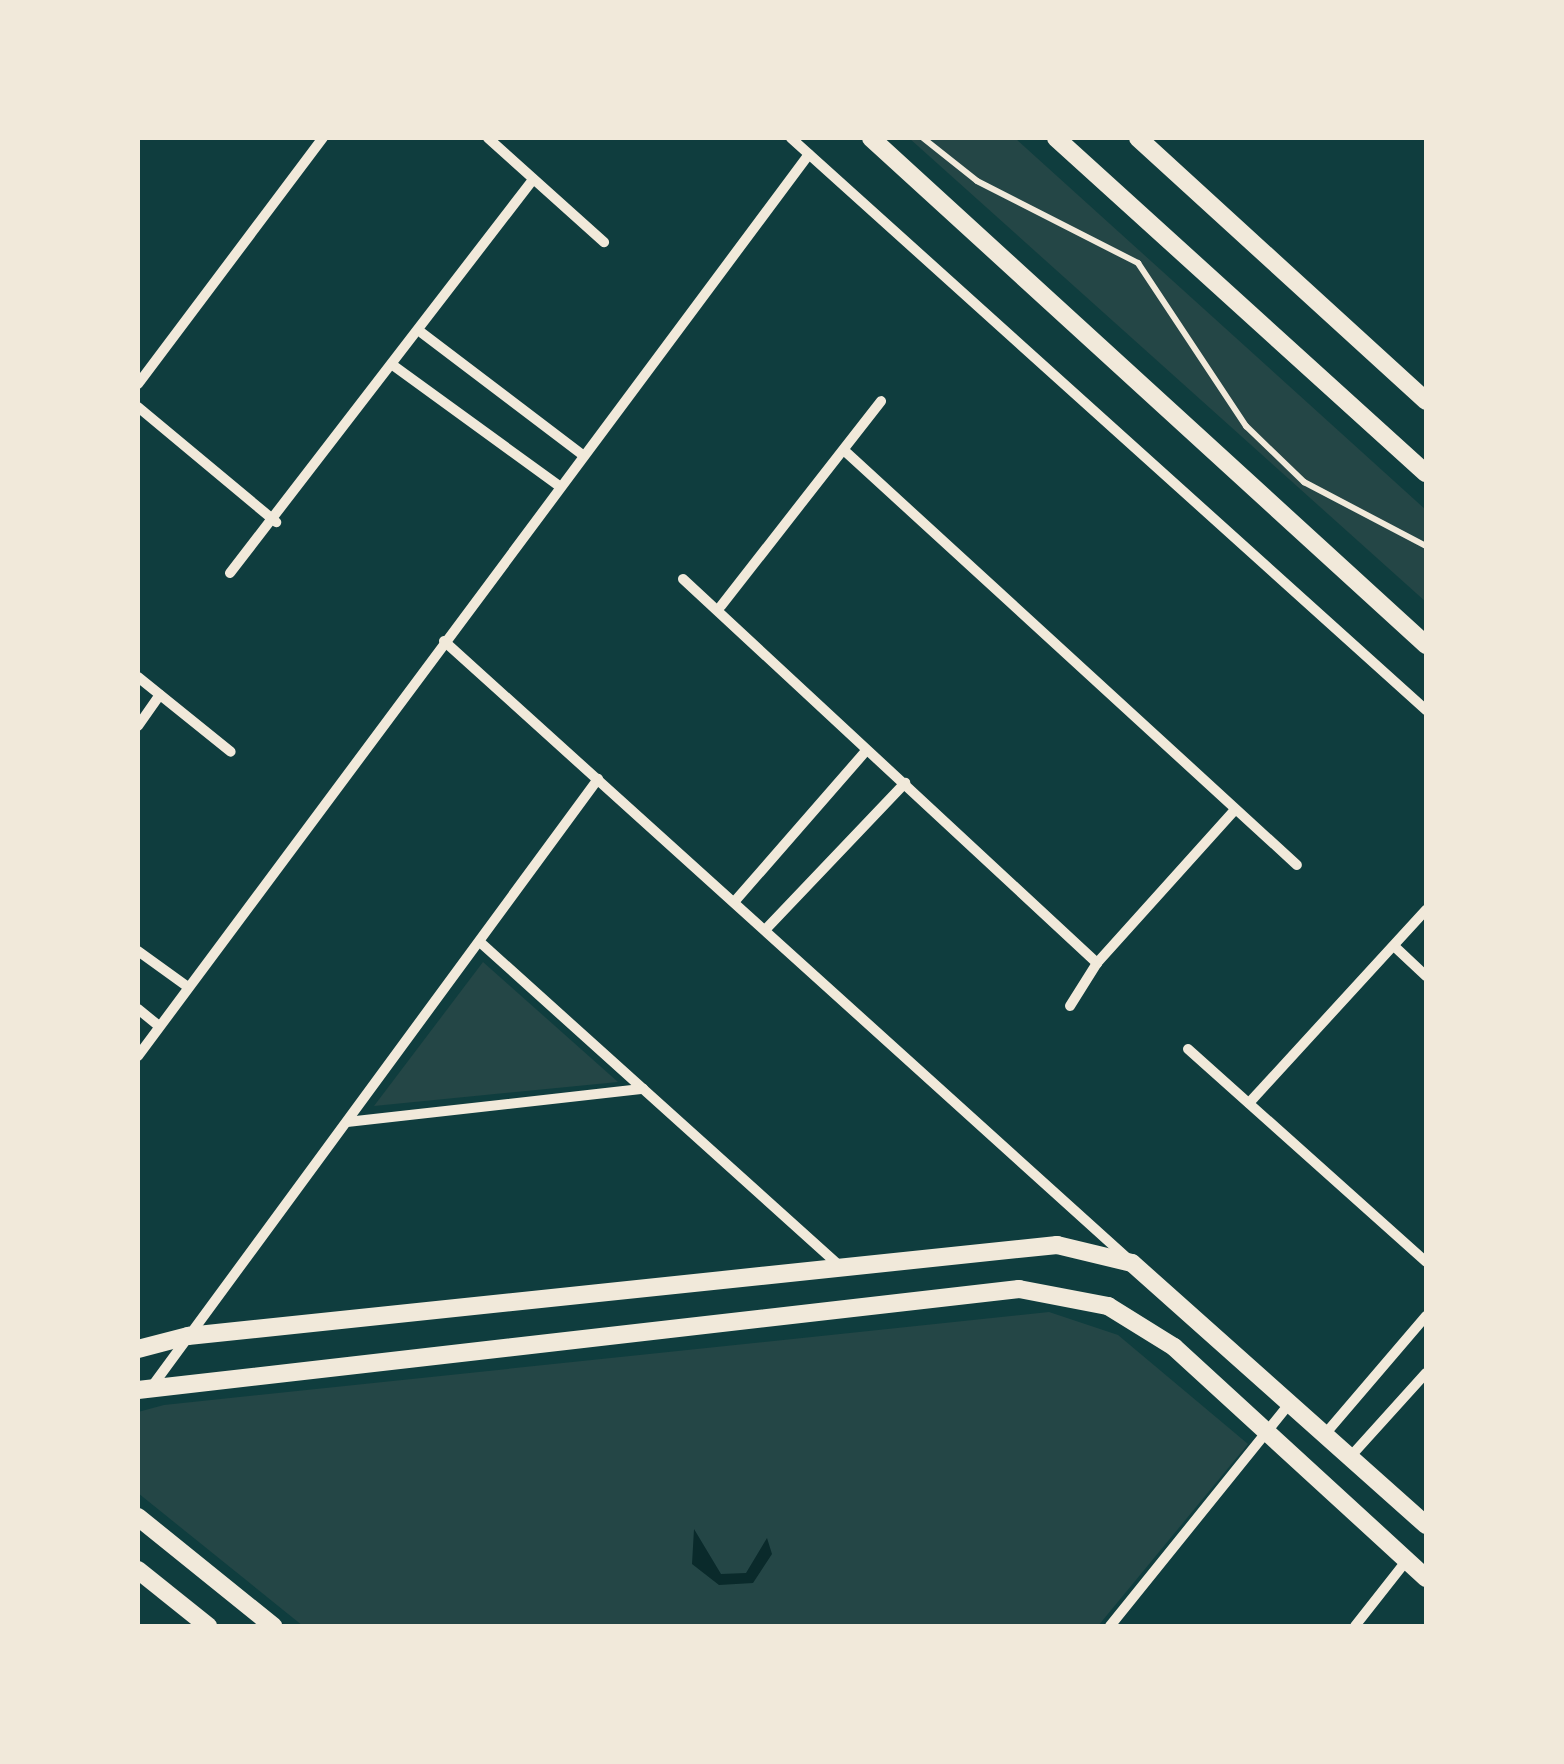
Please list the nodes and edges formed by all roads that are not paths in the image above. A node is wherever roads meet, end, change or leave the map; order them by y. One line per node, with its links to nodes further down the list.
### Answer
1 (322, 138): 12 (street)
2 (488, 138): 8 (street)
3 (791, 138): 7 (street)
4 (871, 138): 25 (street)
5 (1056, 138): 18 (street)
6 (1146, 141): 14 (street)
7 (809, 154): 17 (street); 28 (street)
8 (533, 179): 9 (street); 10 (street)
9 (604, 242)
10 (422, 333): 11 (street); 17 (street)
11 (394, 366): 19 (street); 20 (street)
12 (138, 384)
13 (881, 400): 16 (street)
14 (1426, 400)
15 (138, 407): 20 (street)
16 (847, 453): 23 (street); 34 (street)
17 (582, 455): 19 (street)
18 (1426, 473)
19 (559, 486): 24 (street)
20 (276, 522): 21 (street)
21 (230, 573)
22 (683, 579): 23 (street)
23 (721, 606): 31 (street)
24 (444, 640): 32 (street); 44 (street)
25 (1426, 645)
26 (138, 677): 27 (street)
27 (160, 696): 29 (street); 30 (street)
28 (1426, 710)
29 (138, 726)
30 (231, 752)
31 (866, 752): 33 (street); 36 (street)
32 (598, 778): 36 (street); 39 (street)
33 (905, 783): 38 (street); 42 (street)
34 (1233, 812): 35 (street); 42 (street)
35 (1297, 865)
36 (735, 901): 38 (street)
37 (1426, 910): 40 (street)
38 (766, 929): 54 (street)
39 (481, 943): 50 (street); 52 (street)
40 (1394, 946): 43 (street); 51 (street)
41 (138, 951): 44 (street)
42 (1097, 963): 45 (street)
43 (1426, 976)
44 (188, 988): 47 (street)
45 (1070, 1006)
46 (138, 1010): 47 (street)
47 (160, 1026): 49 (street)
48 (1188, 1049): 51 (street)
49 (138, 1056)
50 (643, 1089): 52 (street); 55 (street)
51 (1249, 1103): 53 (street)
52 (347, 1122): 57 (street)
53 (1426, 1262)
54 (1132, 1263): 55 (street); 61 (street)
55 (837, 1264): 57 (street)
56 (1426, 1316): 63 (street)
57 (188, 1336): 58 (street); 60 (street)
58 (138, 1349)
59 (1426, 1373): 64 (street)
60 (145, 1388): 62 (street)
61 (1291, 1402): 62 (street); 63 (street)
62 (1268, 1433): 67 (street); 72 (street)
63 (1326, 1433): 64 (street)
64 (1351, 1456): 66 (street)
65 (138, 1517): 71 (street)
66 (1426, 1525)
67 (1407, 1560): 69 (street); 73 (street)
68 (138, 1570): 70 (street)
69 (1426, 1578)
70 (208, 1626)
71 (272, 1626)
72 (1110, 1626)
73 (1354, 1626)

